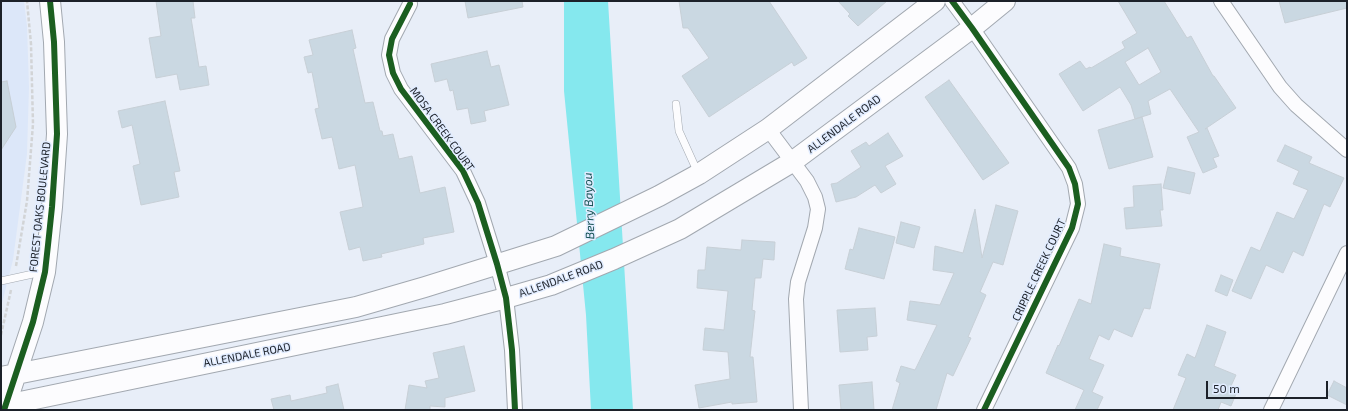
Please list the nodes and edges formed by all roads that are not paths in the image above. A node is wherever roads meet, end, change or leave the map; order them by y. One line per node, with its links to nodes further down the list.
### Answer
1 (50, 1): 15 (main road, FOREST OAKS BOULEVARD)
2 (952, 1): 7 (street, CRIPPLE CREEK COURT)
3 (1005, 1): 7 (main road, ALLENDALE ROAD)
4 (1221, 1): 10 (street)
5 (928, 3): 9 (main road)
6 (410, 4): 14 (street, MOSA CREEK COURT)
7 (972, 28): 11 (main road, ALLENDALE ROAD); 24 (street, CRIPPLE CREEK COURT)
8 (676, 104): 12 (lane)
9 (768, 129): 11 (street); 12 (main road)
10 (1347, 150)
11 (792, 162): 17 (main road, ALLENDALE ROAD); 23 (street)
12 (699, 174): 14 (main road)
13 (1347, 253): 25 (street)
14 (497, 264): 17 (street, MOSA CREEK COURT); 18 (main road)
15 (44, 272): 16 (lane); 20 (main road, FOREST OAKS BOULEVARD)
16 (1, 281)
17 (506, 298): 19 (main road, ALLENDALE ROAD); 22 (street, MOSA CREEK COURT)
18 (356, 307): 19 (main road); 20 (main road)
19 (358, 333): 21 (main road, ALLENDALE ROAD)
20 (8, 375): 21 (main road, FOREST OAKS BOULEVARD)
21 (4, 407)
22 (515, 410)
23 (801, 410)
24 (984, 410)
25 (1271, 410)

